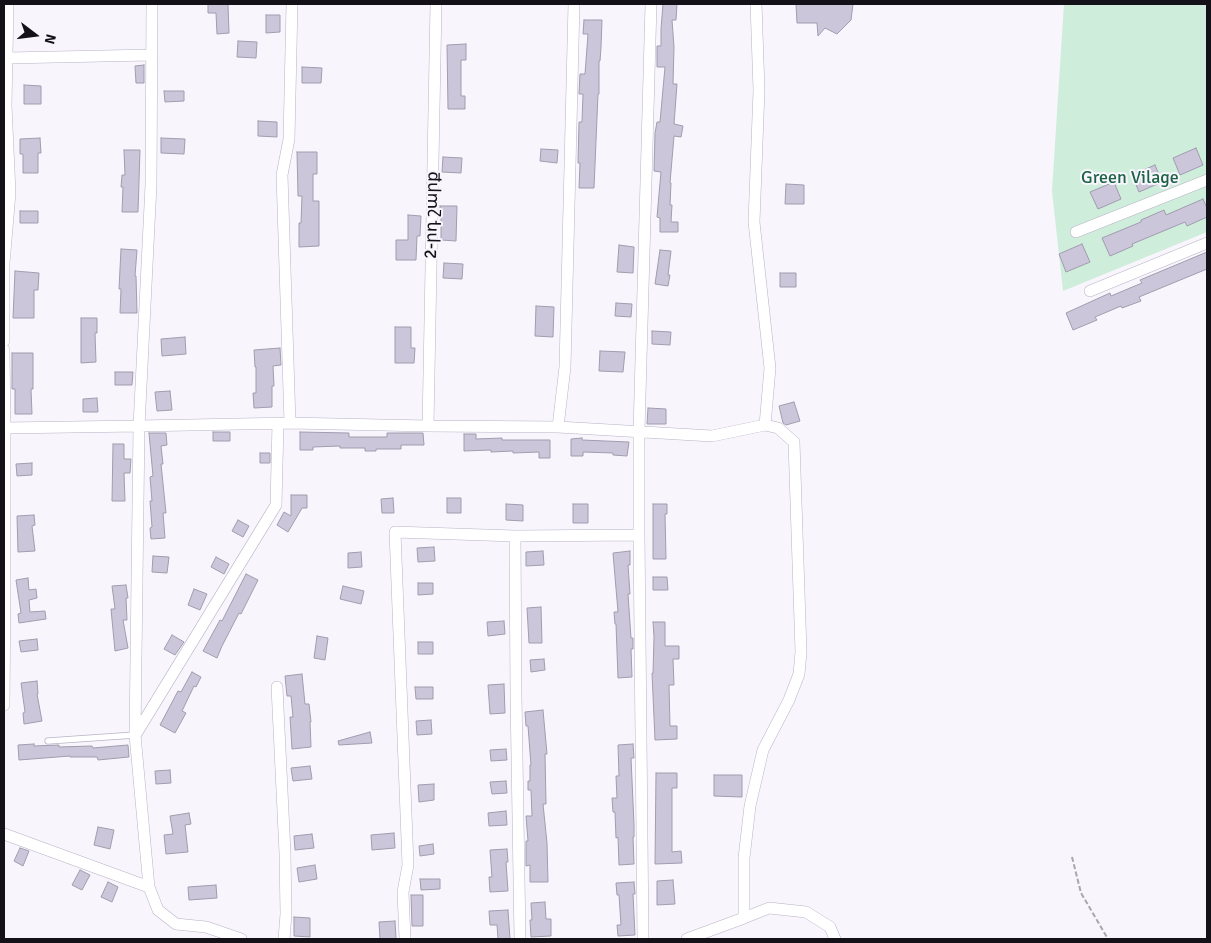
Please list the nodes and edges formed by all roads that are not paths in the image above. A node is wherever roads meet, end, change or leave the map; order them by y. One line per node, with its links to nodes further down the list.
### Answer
1 (8, 4): 9 (street)
2 (152, 4): 8 (street)
3 (292, 4): 20 (street)
4 (436, 4): 23 (street, 2-րդ շարք)
5 (574, 4): 24 (street)
6 (651, 4): 26 (street)
7 (756, 4): 21 (street)
8 (151, 55): 9 (street); 22 (street)
9 (6, 58): 10 (street)
10 (5, 104): 12 (street)
11 (1207, 180): 13 (street)
12 (7, 191): 15 (street)
13 (1076, 232)
14 (1207, 243): 16 (street)
15 (4, 263): 17 (street)
16 (1090, 291)
17 (4, 341)
18 (4, 350): 25 (street)
19 (278, 423): 20 (street); 22 (street); 32 (street)
20 (290, 423): 23 (street)
21 (764, 425): 26 (street); 36 (street)
22 (139, 426): 25 (street); 32 (street)
23 (428, 426): 24 (street)
24 (558, 427): 26 (street)
25 (4, 428): 29 (street)
26 (639, 431): 28 (street)
27 (515, 536): 28 (street); 39 (street); 40 (street)
28 (639, 536): 41 (street)
29 (5, 584): 31 (street)
30 (278, 687): 38 (street)
31 (4, 705)
32 (135, 736): 33 (lane); 35 (street)
33 (48, 741)
34 (4, 834): 35 (street)
35 (149, 887): 37 (street)
36 (744, 918): 42 (street); 43 (street)
37 (241, 939)
38 (284, 939)
39 (405, 939)
40 (520, 939)
41 (643, 939)
42 (687, 939)
43 (835, 939)

